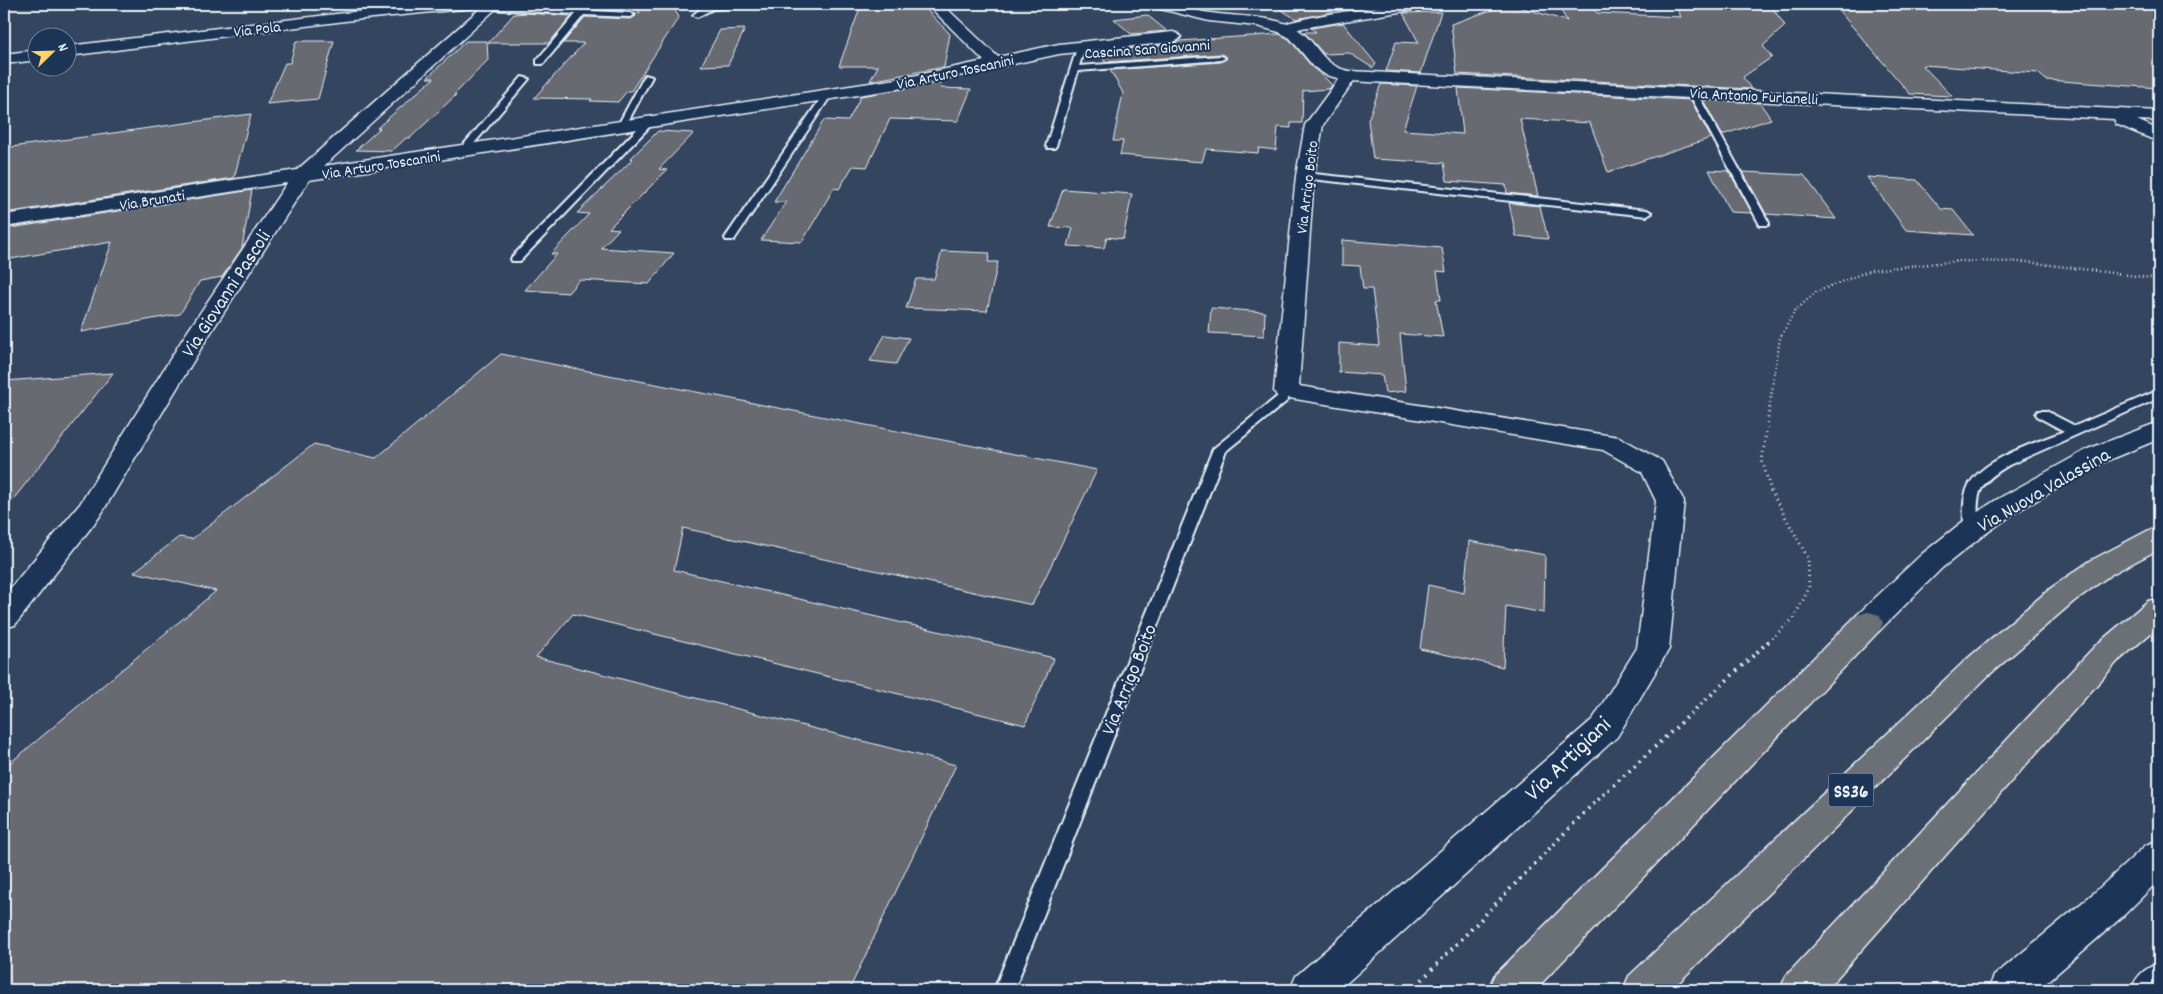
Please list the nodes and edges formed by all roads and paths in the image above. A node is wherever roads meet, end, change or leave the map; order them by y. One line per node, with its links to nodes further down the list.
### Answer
1 (744, 4): 8 (lane)
2 (934, 4): 17 (street)
3 (1158, 4): 9 (street)
4 (1423, 4): 9 (street)
5 (487, 5): 6 (lane); 12 (street, Via Pola); 32 (street, Via Giovanni Pascoli)
6 (582, 12): 7 (lane); 16 (lane)
7 (630, 15)
8 (698, 16)
9 (1284, 29): 19 (street)
10 (1173, 37): 11 (street, Via Arturo Toscanini)
11 (1081, 47): 17 (street, Via Arturo Toscanini); 18 (lane)
12 (78, 50)
13 (28, 56): 15 (street)
14 (1221, 58): 18 (lane, Cascina San Giovanni)
15 (4, 59)
16 (540, 62)
17 (994, 62): 23 (street, Via Arturo Toscanini)
18 (1074, 69): 29 (lane)
19 (1349, 76): 22 (street, Via Antonio Furlanelli); 31 (street, Via Arrigo Boito)
20 (648, 77): 27 (lane)
21 (525, 79): 30 (lane, Via Arturo Toscanini)
22 (1693, 92): 24 (street, Via Antonio Furlanelli); 35 (lane)
23 (828, 94): 26 (street, Via Arturo Toscanini); 36 (lane)
24 (2113, 113): 25 (street, Via Antonio Furlanelli); 28 (street)
25 (2157, 118)
26 (648, 123): 27 (street, Via Arturo Toscanini); 37 (lane)
27 (621, 127): 30 (street, Via Arturo Toscanini)
28 (2159, 137)
29 (1051, 146)
30 (462, 152): 32 (street, Via Arturo Toscanini)
31 (1304, 176): 33 (lane); 39 (street, Via Arrigo Boito)
32 (301, 177): 34 (street, Via Brunati); 47 (street, Via Giovanni Pascoli)
33 (1647, 213)
34 (4, 221)
35 (1764, 223)
36 (730, 238)
37 (516, 260)
38 (2159, 279): 53 (path)
39 (1286, 391): 51 (lane, Via Arrigo Boito); 52 (street, Via Artigiani)
40 (2159, 394): 43 (lane)
41 (2042, 414): 43 (lane)
42 (2159, 430): 44 (street, Via Nuova Valassina)
43 (2074, 431): 44 (lane)
44 (1971, 530): 48 (street, Via Nuova Valassina)
45 (2159, 537): 55 (highway, SS36)
46 (2159, 609): 56 (highway)
47 (4, 617)
48 (1868, 623): 54 (highway)
49 (2159, 856): 57 (street)
50 (2159, 982): 58 (street)
51 (1004, 990)
52 (1310, 990)
53 (1412, 990)
54 (1508, 990)
55 (1643, 990)
56 (1800, 990)
57 (2008, 990)
58 (2151, 990)

